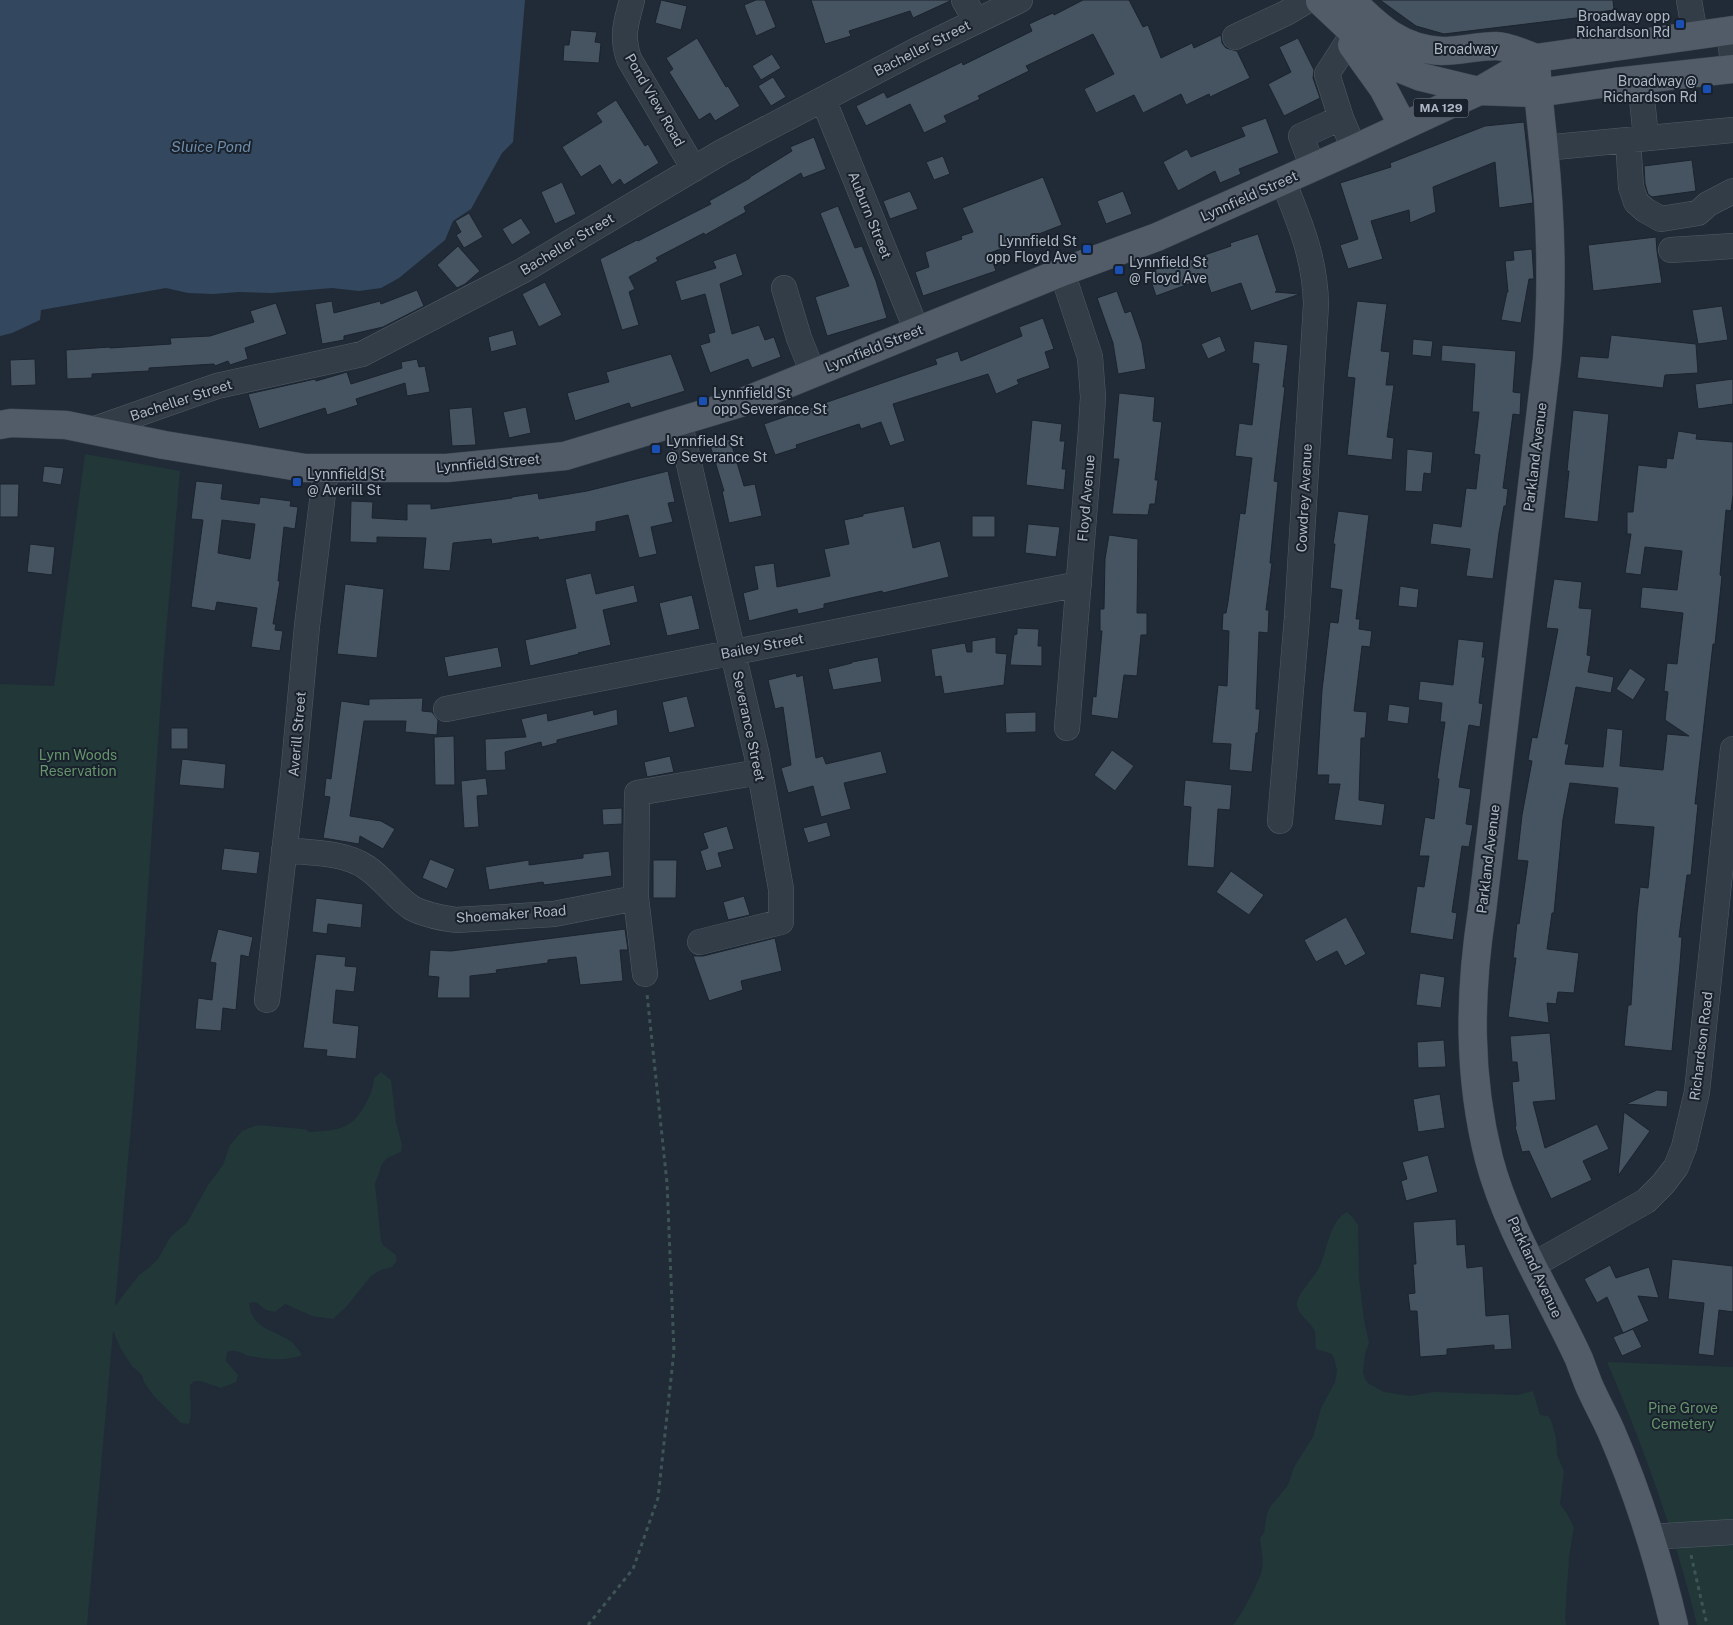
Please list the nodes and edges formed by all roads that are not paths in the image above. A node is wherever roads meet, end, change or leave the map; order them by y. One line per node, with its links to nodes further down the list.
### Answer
1 (632, 0): 25 (street, Pond View Road)
2 (1020, 0): 7 (street, Bacheller Street)
3 (1308, 0): 10 (street)
4 (1320, 0): 11 (main road); 16 (main road)
5 (1351, 0): 12 (main road, Broadway)
6 (1689, 0): 9 (street)
7 (970, 11): 18 (street, Bacheller Street)
8 (1731, 30): 9 (main road, Broadway / MA 129); 13 (street)
9 (1695, 35): 12 (main road, Broadway / MA 129)
10 (1235, 37)
11 (1349, 40): 19 (street); 20 (main road)
12 (1536, 58): 16 (main road, Broadway / MA 129); 17 (main road, Parkland Avenue)
13 (1733, 64)
14 (1733, 69): 15 (main road, MA 129)
15 (1640, 79): 17 (main road, MA 129); 22 (street)
16 (1479, 91): 17 (main road, MA 129); 20 (main road, Lynnfield Street / MA 129)
17 (1537, 93): 23 (main road, Parkland Avenue)
18 (823, 99): 25 (street, Bacheller Street); 33 (street, Auburn Street)
19 (1341, 118): 24 (street); 26 (street)
20 (1403, 126): 24 (main road, Lynnfield Street / MA 129)
21 (1733, 130): 22 (street)
22 (1637, 139): 23 (street); 28 (street)
23 (1544, 148): 51 (main road, Parkland Avenue)
24 (1354, 149): 26 (main road, Lynnfield Street / MA 129)
25 (694, 168): 37 (street, Bacheller Street)
26 (1312, 168): 27 (main road, Lynnfield Street / MA 129)
27 (1283, 181): 31 (main road, Lynnfield Street / MA 129); 45 (street, Cowdrey Avenue)
28 (1733, 192)
29 (1733, 246): 30 (street)
30 (1671, 250)
31 (1062, 272): 33 (main road, Lynnfield Street / MA 129); 39 (street, Floyd Avenue)
32 (784, 288): 34 (street)
33 (917, 331): 34 (main road, Lynnfield Street / MA 129)
34 (813, 373): 35 (main road, Lynnfield Street / MA 129)
35 (679, 421): 38 (main road, Lynnfield Street / MA 129); 40 (street, Severance Street)
36 (0, 425): 37 (main road, Lynnfield Street / MA 129)
37 (92, 430): 38 (main road, Lynnfield Street / MA 129)
38 (326, 468): 46 (street, Averill Street)
39 (1079, 584): 40 (street, Bailey Street); 42 (street, Floyd Avenue)
40 (733, 652): 41 (street, Bailey Street); 44 (street, Severance Street)
41 (446, 709)
42 (1067, 728)
43 (1733, 748): 51 (street, Richardson Road)
44 (760, 772): 47 (street); 48 (street, Severance Street)
45 (1280, 821)
46 (284, 850): 47 (street, Shoemaker Road); 50 (street, Averill Street)
47 (636, 898): 49 (street)
48 (700, 942)
49 (645, 974)
50 (267, 1000)
51 (1533, 1265): 53 (main road, Parkland Avenue)
52 (1733, 1532): 53 (street)
53 (1649, 1537): 54 (main road, Parkland Avenue)
54 (1674, 1625)

